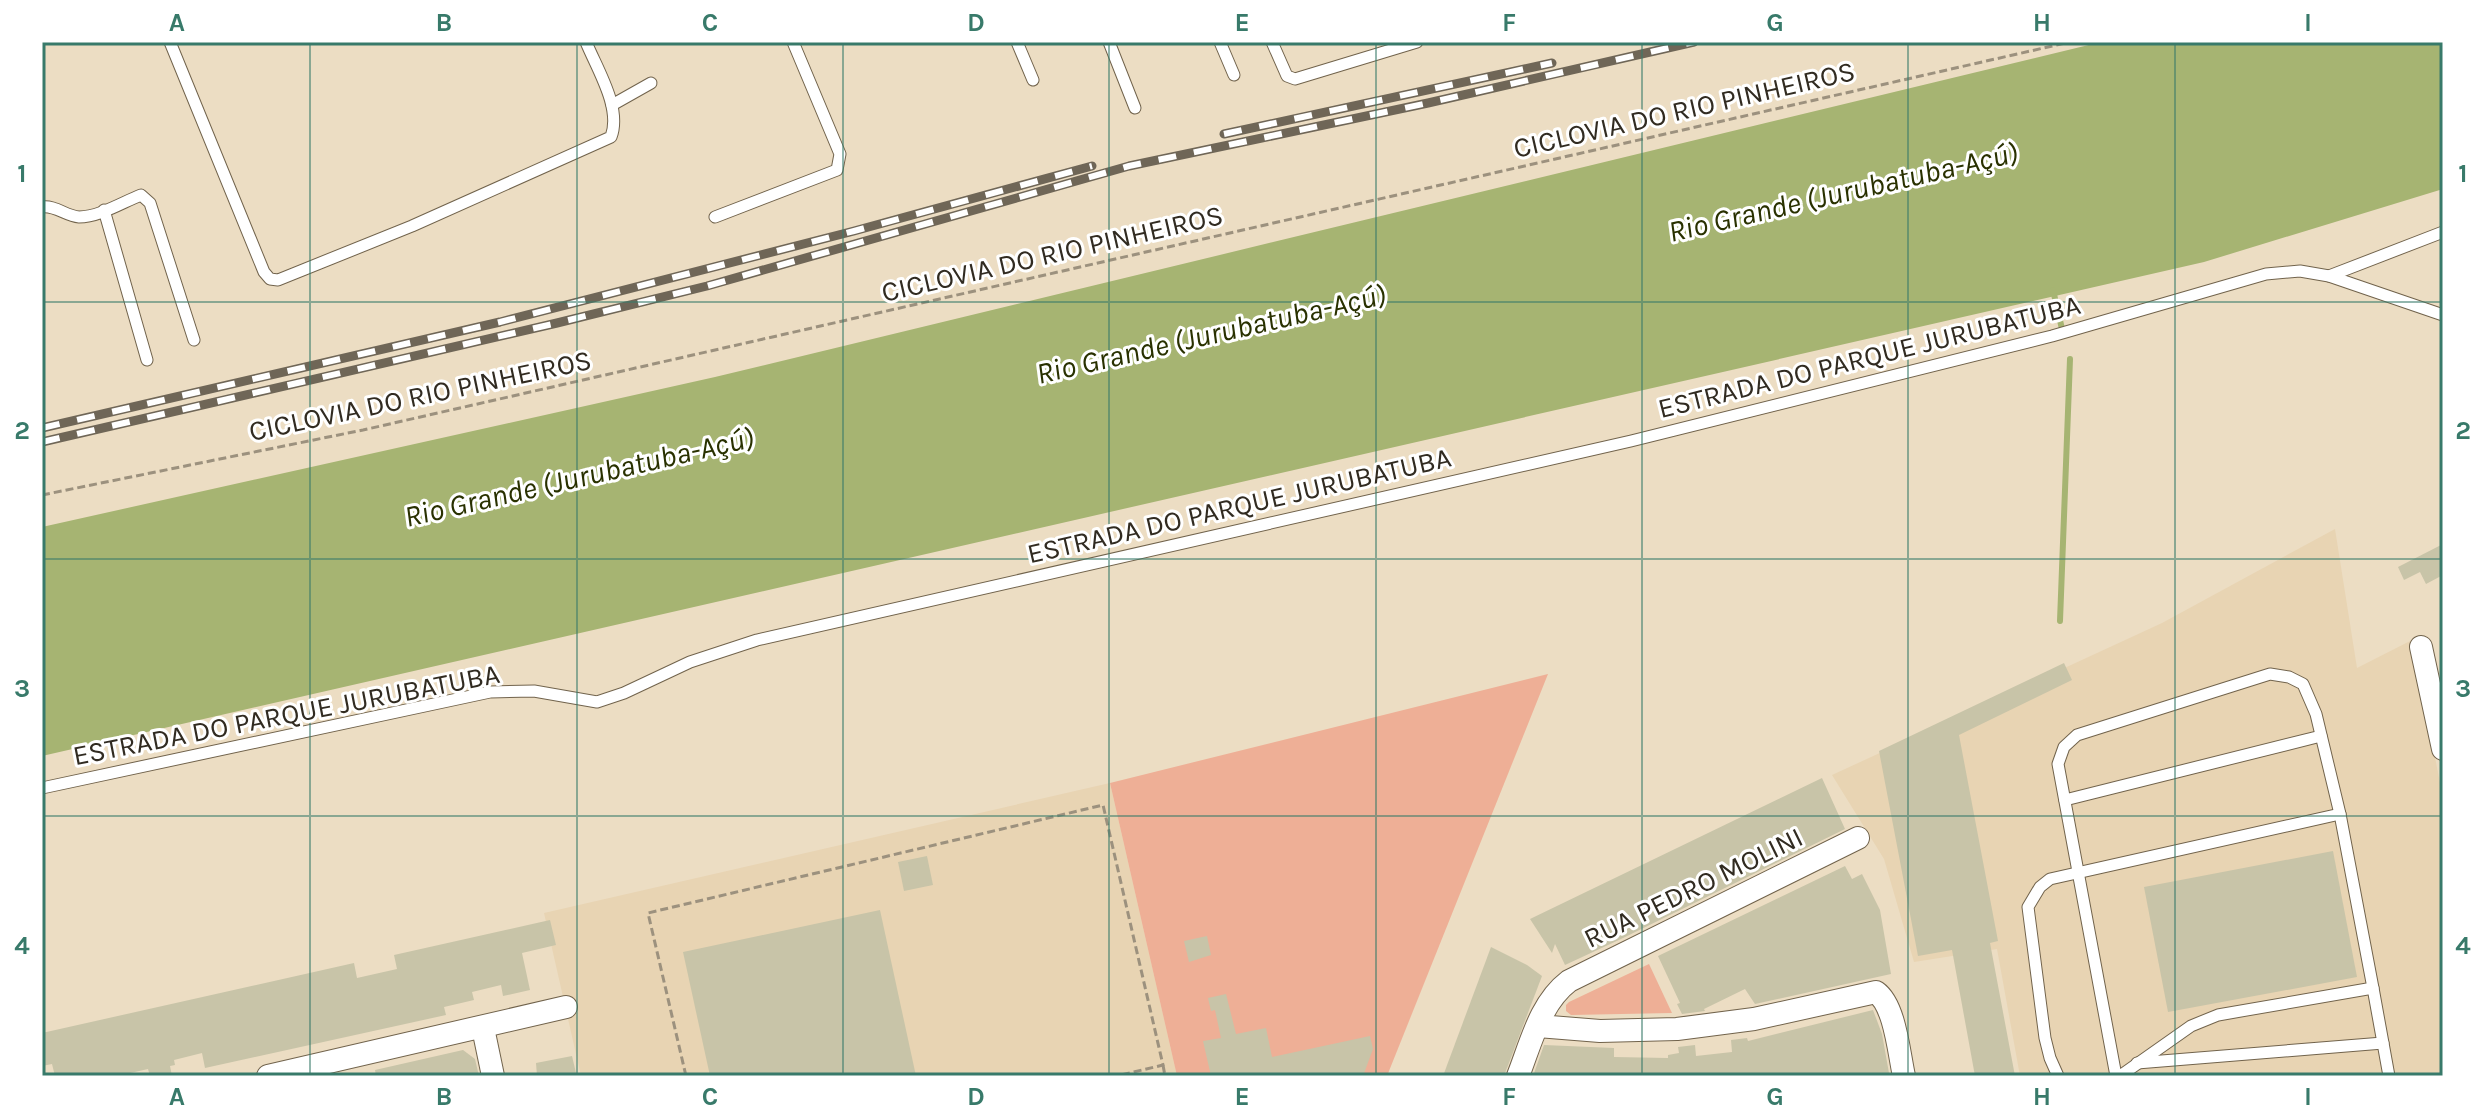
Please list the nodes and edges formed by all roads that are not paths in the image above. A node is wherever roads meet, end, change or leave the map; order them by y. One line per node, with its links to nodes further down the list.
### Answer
1 (170, 42): 12 (lane)
2 (586, 42): 12 (lane)
3 (793, 42): 16 (lane)
4 (1017, 42): 10 (lane)
5 (1109, 42): 13 (lane)
6 (1220, 42): 9 (lane)
7 (1272, 42): 8 (lane)
8 (1417, 42)
9 (1234, 75)
10 (1033, 80)
11 (651, 83): 12 (lane)
12 (612, 105)
13 (1135, 108)
14 (42, 207): 15 (lane)
15 (104, 210): 20 (lane); 21 (lane)
16 (715, 217)
17 (2443, 232): 18 (lane)
18 (2329, 276): 19 (lane, ESTRADA DO PARQUE JURUBATUBA); 25 (lane, ESTRADA DO PARQUE JURUBATUBA)
19 (2443, 315)
20 (194, 340)
21 (147, 360)
22 (2421, 647): 24 (street)
23 (2321, 736): 26 (lane); 26 (lane); 27 (lane)
24 (2443, 749)
25 (42, 788)
26 (2065, 800): 29 (lane)
27 (2340, 814): 29 (lane); 30 (lane)
28 (1858, 838): 32 (street, RUA PEDRO MOLINI)
29 (2078, 872): 41 (lane); 42 (lane)
30 (2373, 988): 34 (lane); 35 (lane)
31 (566, 1007): 33 (street)
32 (1538, 1026): 39 (street); 40 (street)
33 (483, 1028): 36 (street); 38 (street)
34 (2383, 1043): 35 (lane); 43 (lane)
35 (2137, 1063): 42 (lane)
36 (322, 1070): 37 (street)
37 (268, 1076)
38 (493, 1076)
39 (1518, 1076)
40 (1904, 1076)
41 (2058, 1076)
42 (2118, 1076)
43 (2389, 1076)

